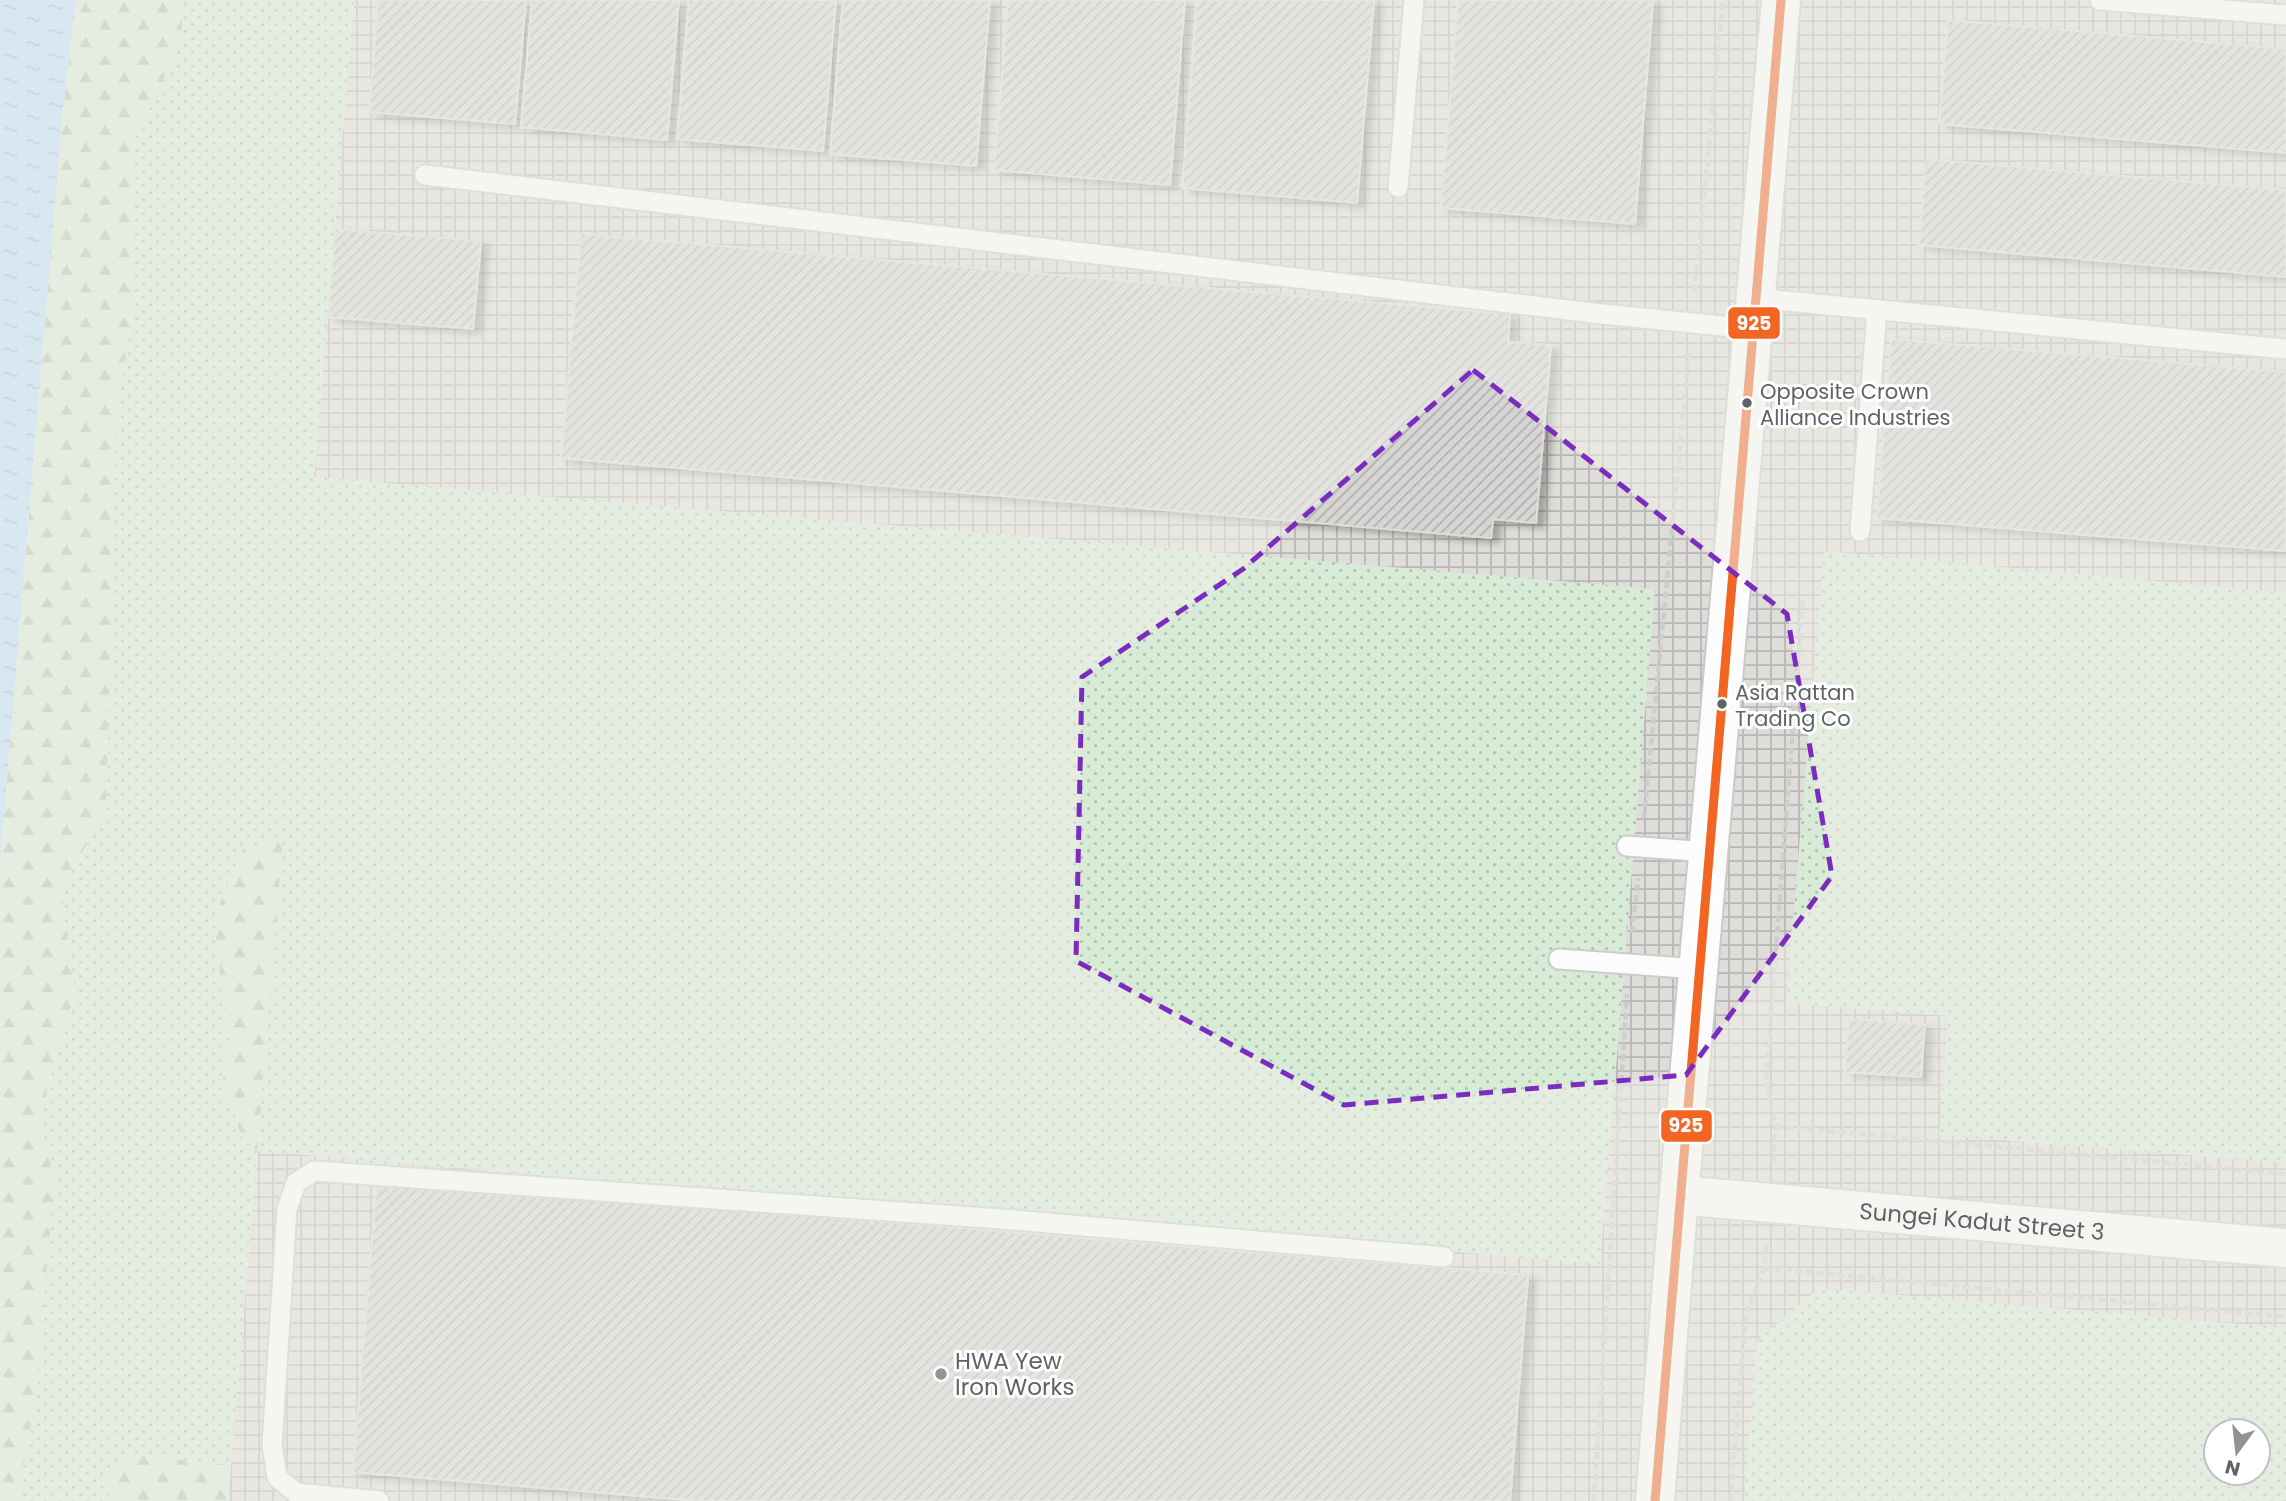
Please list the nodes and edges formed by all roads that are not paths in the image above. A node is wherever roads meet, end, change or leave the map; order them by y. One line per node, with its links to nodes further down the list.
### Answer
1 (1414, 0): 6 (lane)
2 (1781, 0): 8 (street)
3 (2100, 0): 4 (lane)
4 (2286, 15)
5 (425, 175): 8 (lane)
6 (1398, 187)
7 (1877, 310): 8 (lane); 9 (lane); 10 (lane)
8 (1754, 314): 12 (street)
9 (2286, 349)
10 (1860, 531)
11 (1634, 847): 12 (lane)
12 (1708, 852): 14 (street)
13 (1559, 958): 14 (lane)
14 (1698, 968): 15 (street)
15 (1679, 1195): 16 (street, Sungei Kadut Street 3); 19 (street)
16 (2286, 1248)
17 (1444, 1257): 18 (lane)
18 (379, 1501)
19 (1655, 1501)

